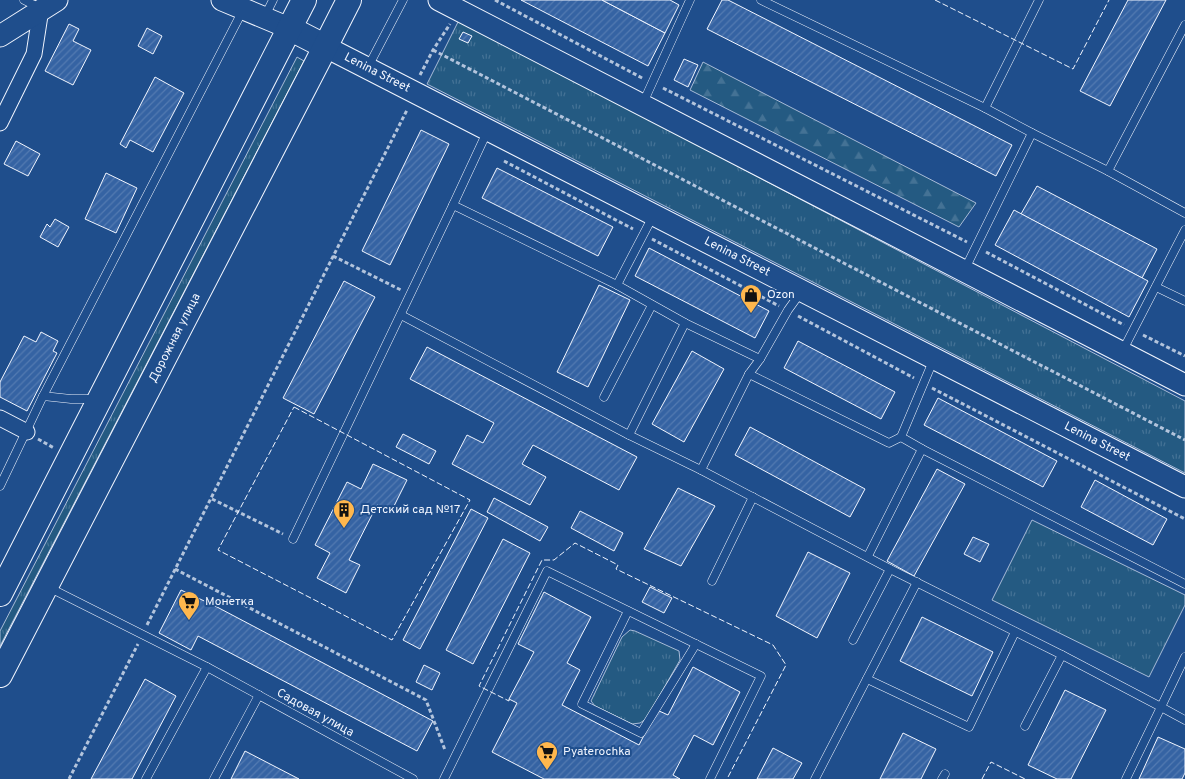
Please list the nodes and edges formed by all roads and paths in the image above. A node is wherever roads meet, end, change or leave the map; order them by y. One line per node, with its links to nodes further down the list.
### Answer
1 (222, 0): 12 (main road)
2 (304, 0): 15 (main road)
3 (349, 0): 17 (main road, Дорожная улица)
4 (403, 0): 19 (lane)
5 (439, 0): 13 (main road)
6 (495, 0): 20 (path)
7 (690, 0): 20 (lane)
8 (761, 0): 23 (lane)
9 (1039, 0): 23 (lane)
10 (41, 3): 16 (main road); 25 (street)
11 (269, 8): 12 (main road); 15 (main road)
12 (244, 9): 54 (lane)
13 (459, 10): 18 (path); 22 (main road)
14 (1185, 25): 28 (lane)
15 (289, 28): 17 (main road, Lenina Street); 56 (main road)
16 (0, 36)
17 (326, 47): 19 (main road, Lenina Street); 77 (main road, Дорожная улица)
18 (433, 50): 21 (path); 61 (path)
19 (367, 68): 21 (main road, Lenina Street)
20 (652, 83): 22 (lane); 34 (path)
21 (409, 100): 24 (path); 27 (main road, Lenina Street); 35 (path)
22 (642, 105): 36 (main road)
23 (985, 108): 26 (lane)
24 (415, 114)
25 (0, 123)
26 (1032, 134): 28 (lane); 34 (lane)
27 (484, 139): 29 (lane); 31 (main road, Lenina Street); 33 (path)
28 (1108, 171): 30 (lane)
29 (453, 205): 37 (lane); 40 (lane)
30 (1185, 213)
31 (654, 215): 33 (lane); 39 (main road, Lenina Street)
32 (1185, 230): 38 (lane)
33 (643, 234): 37 (lane); 43 (path)
34 (977, 246): 36 (lane); 46 (path)
35 (333, 256): 40 (path); 68 (path)
36 (964, 271): 47 (main road)
37 (617, 285): 42 (lane)
38 (1156, 287): 41 (lane); 46 (lane)
39 (802, 291): 43 (lane); 50 (main road, Lenina Street)
40 (410, 295): 44 (lane)
41 (1185, 301)
42 (652, 305): 45 (lane); 55 (lane)
43 (788, 310): 49 (lane); 52 (path)
44 (401, 315): 59 (lane); 70 (lane)
45 (685, 323): 49 (lane); 59 (lane)
46 (1134, 330): 47 (lane); 48 (path)
47 (1122, 353): 53 (main road)
48 (1185, 356)
49 (760, 359): 51 (lane)
50 (934, 359): 52 (lane); 66 (main road, Lenina Street)
51 (749, 374): 60 (lane); 64 (lane)
52 (924, 384): 60 (lane); 69 (path)
53 (1185, 385)
54 (43, 396): 56 (lane); 58 (lane)
55 (604, 397)
56 (99, 400): 63 (main road)
57 (0, 418): 58 (street)
58 (27, 432): 63 (path); 65 (lane)
59 (629, 435): 64 (lane)
60 (900, 437): 62 (lane)
61 (1185, 440)
62 (922, 449): 71 (lane); 76 (lane)
63 (70, 457): 78 (main road)
64 (701, 470): 67 (lane)
65 (0, 486)
66 (1185, 487)
67 (753, 497): 71 (lane); 74 (lane)
68 (212, 499): 70 (path); 73 (path)
69 (1185, 519)
70 (294, 539)
71 (868, 556): 72 (lane)
72 (890, 569): 75 (lane); 82 (lane)
73 (175, 570): 81 (path); 93 (path)
74 (712, 581)
75 (917, 582): 80 (lane); 88 (lane)
76 (1185, 584)
77 (46, 586): 81 (lane, Садовая улица); 87 (main road, Дорожная улица)
78 (0, 594)
79 (628, 611): 83 (lane); 83 (lane); 93 (lane)
80 (1015, 632): 84 (lane); 88 (lane)
81 (142, 634): 86 (lane, Садовая улица); 94 (path)
82 (853, 640)
83 (696, 644): 99 (lane)
84 (1062, 655): 90 (lane); 92 (lane)
85 (1185, 657): 90 (lane)
86 (206, 666): 89 (lane, Садовая улица); 95 (lane)
87 (0, 675)
88 (867, 679): 100 (lane)
89 (260, 695): 96 (lane); 97 (lane, Садовая улица)
90 (1161, 707): 91 (lane); 101 (lane)
91 (1185, 720)
92 (1025, 726)
93 (451, 765): 98 (lane)
94 (69, 779)
95 (146, 779)
96 (214, 779)
97 (413, 779)
98 (444, 779)
99 (710, 779)
100 (815, 779)
101 (1126, 779)

